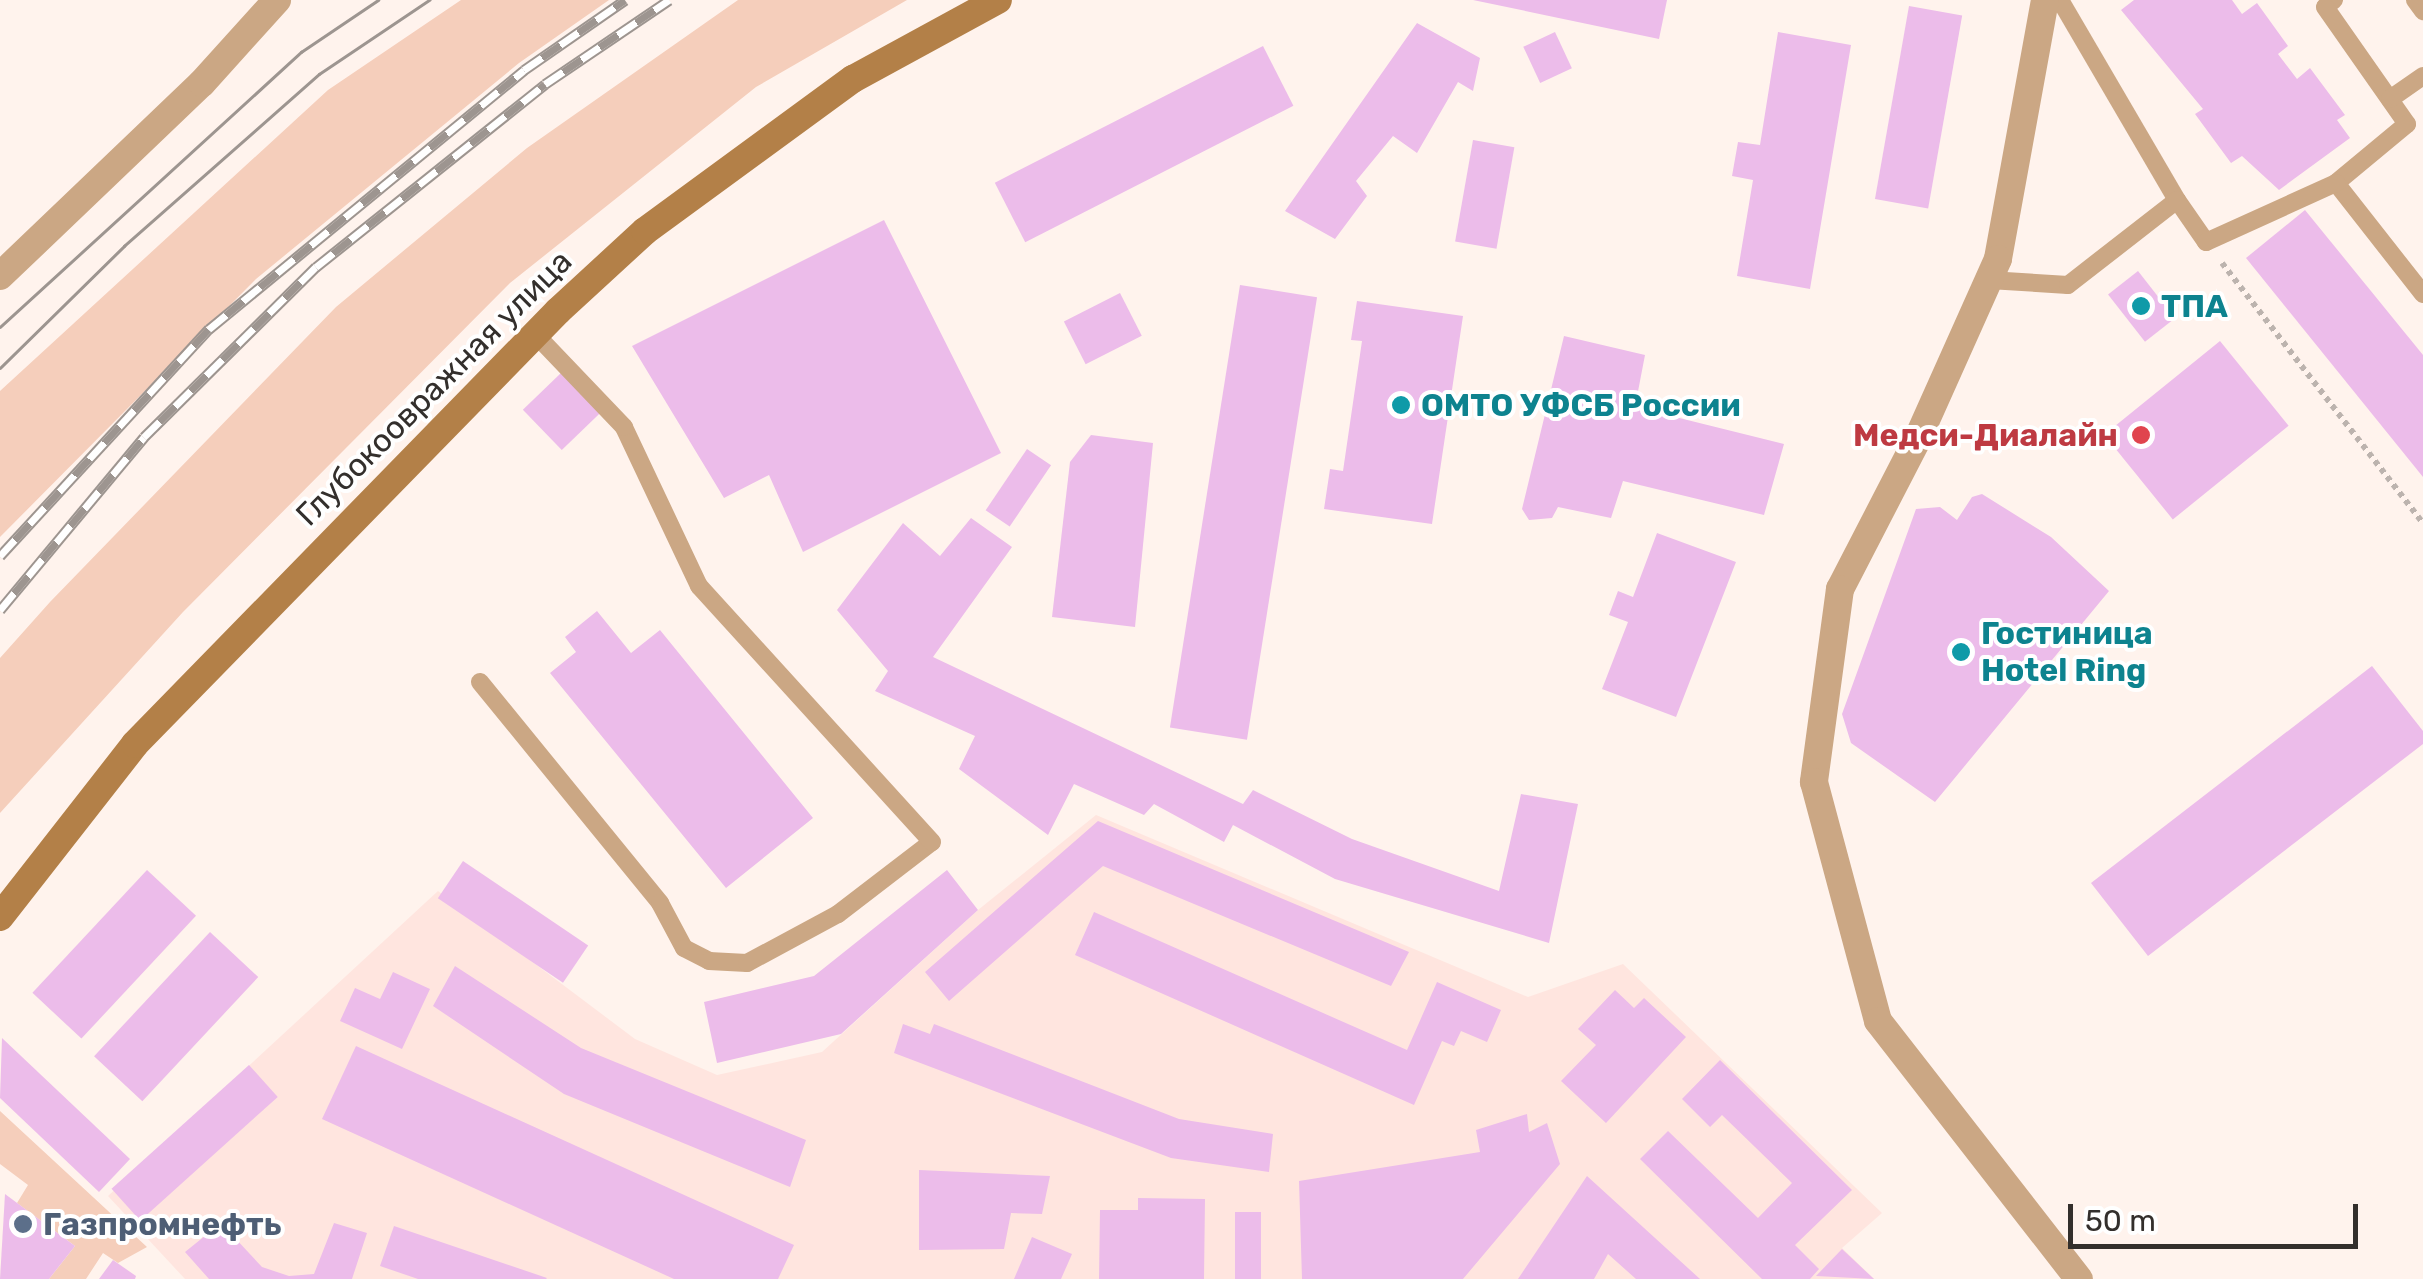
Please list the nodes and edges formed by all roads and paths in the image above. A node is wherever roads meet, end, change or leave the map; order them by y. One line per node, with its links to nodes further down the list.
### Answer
1 (277, 0): 13 (street)
2 (998, 0): 16 (main road, Глубокоовражная улица)
3 (2046, 0): 14 (street)
4 (2060, 0): 11 (lane)
5 (2334, 0): 9 (lane)
6 (2415, 0): 7 (lane)
7 (2423, 10)
8 (2423, 76): 9 (lane)
9 (2390, 100): 10 (lane)
10 (2336, 183): 12 (lane); 15 (lane)
11 (2177, 200): 12 (lane); 14 (lane)
12 (2206, 242): 17 (path)
13 (0, 276)
14 (1989, 280): 20 (street)
15 (2423, 294)
16 (535, 334): 18 (lane); 19 (main road, Глубокоовражная улица)
17 (2423, 523)
18 (480, 682)
19 (0, 917)
20 (2079, 1279)

